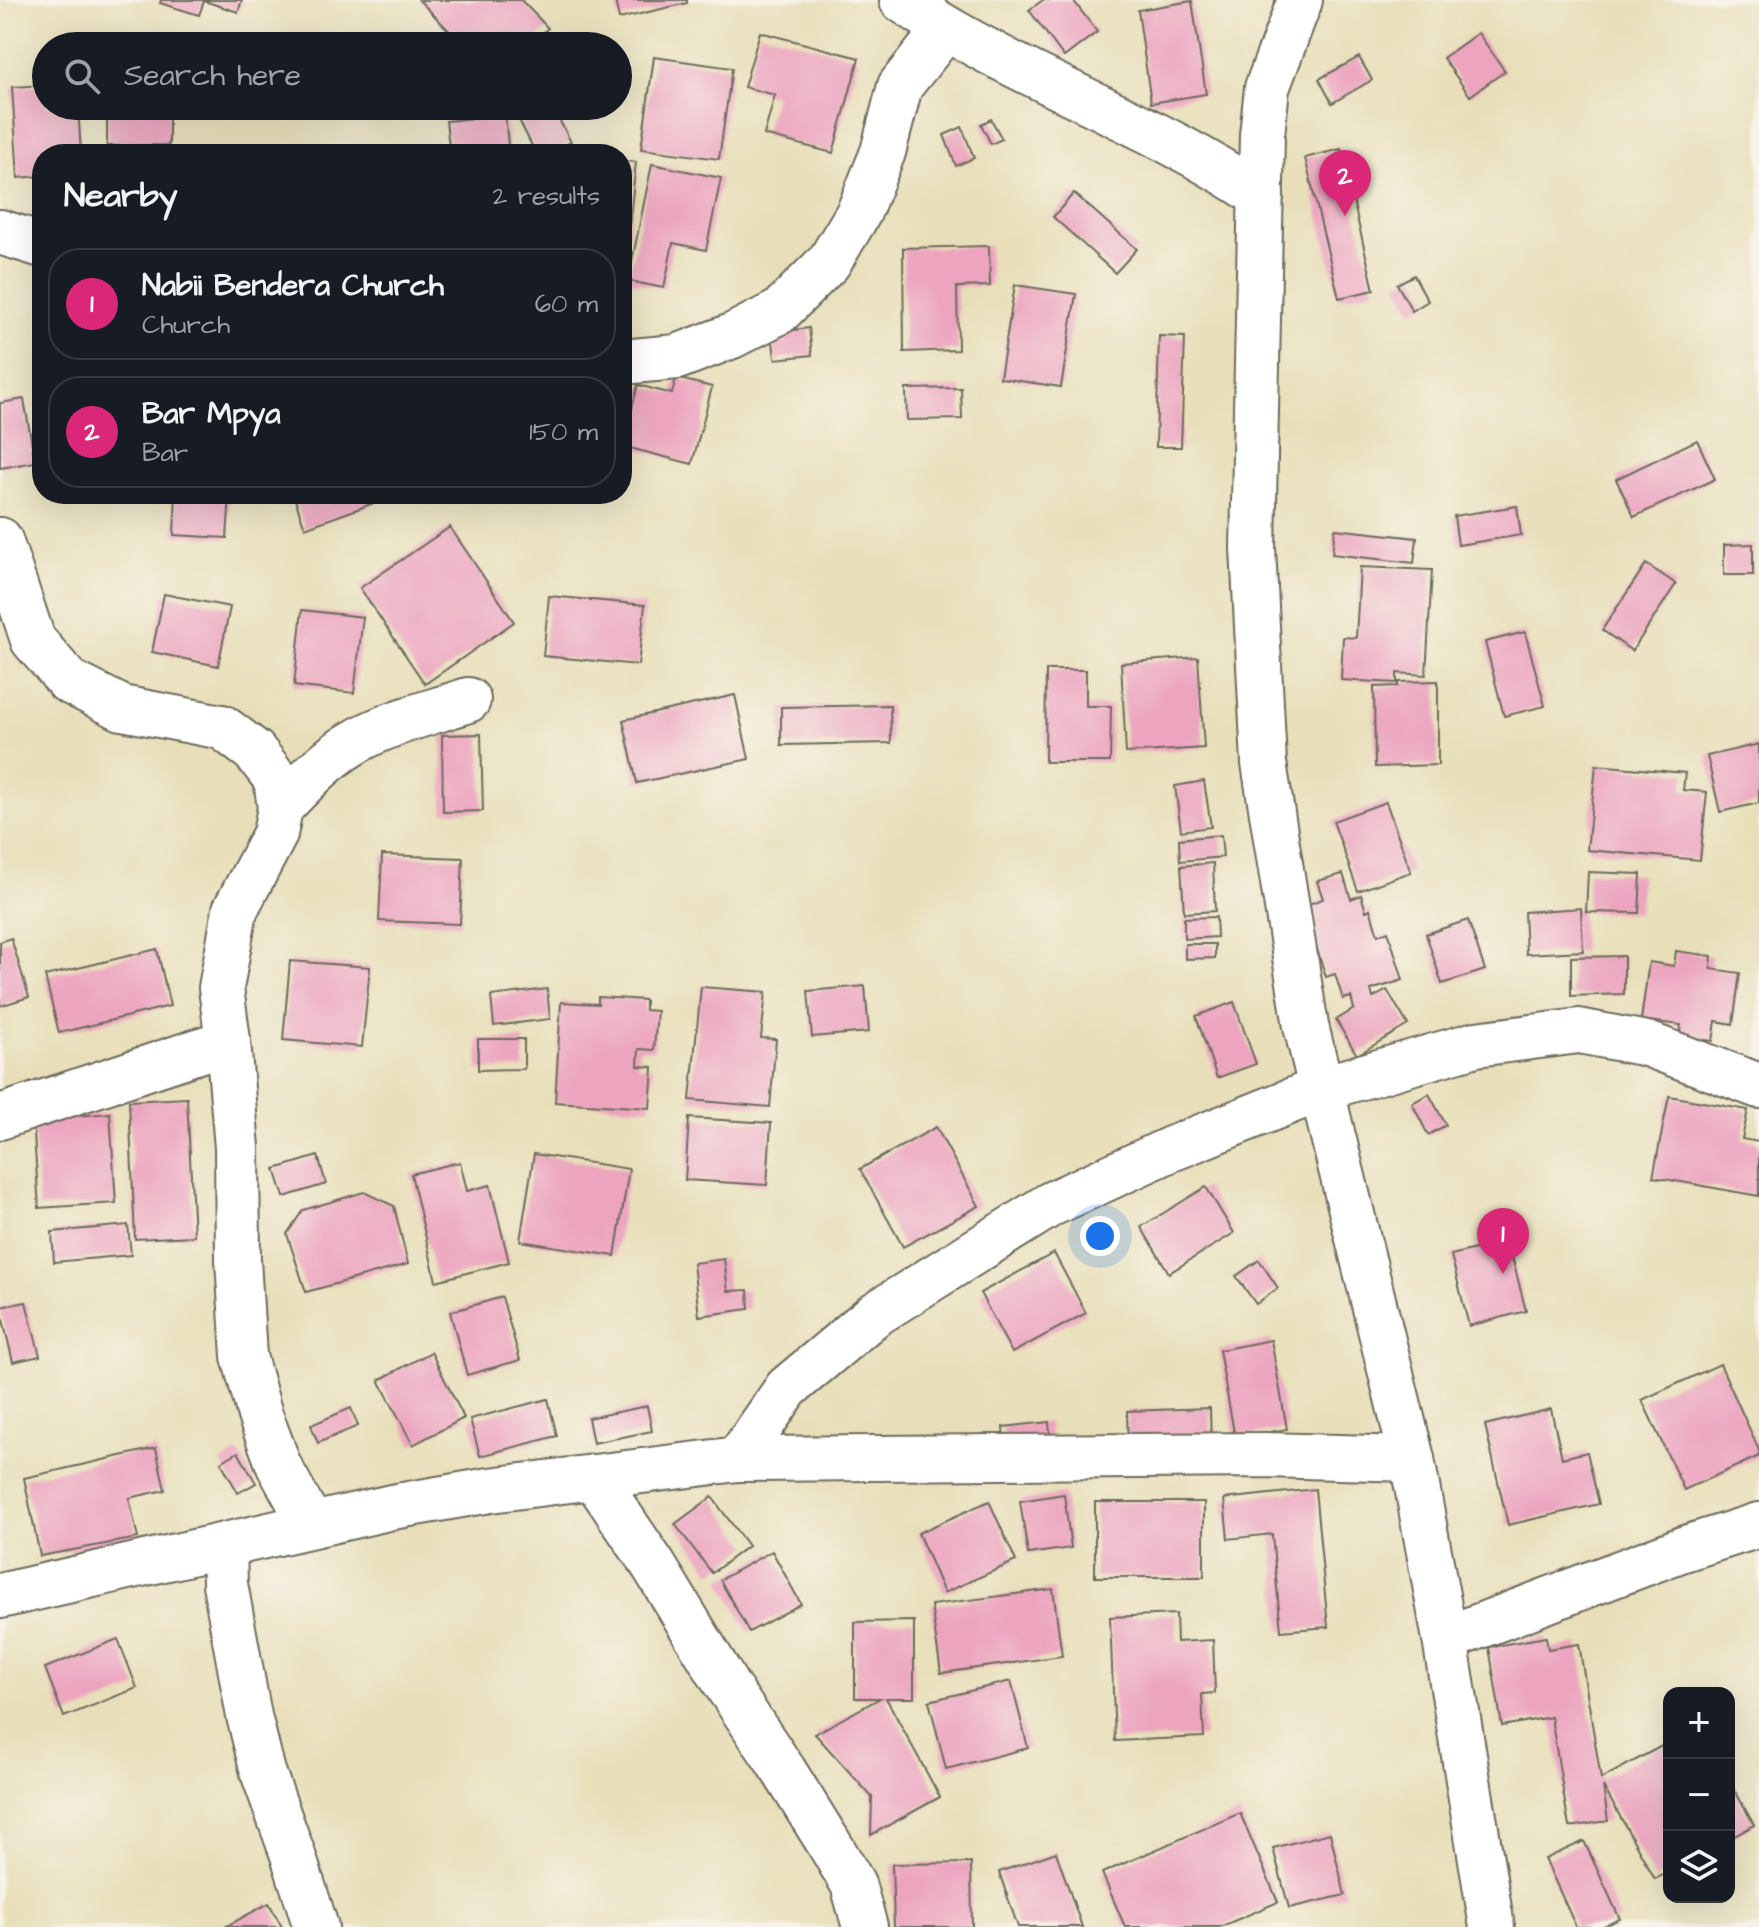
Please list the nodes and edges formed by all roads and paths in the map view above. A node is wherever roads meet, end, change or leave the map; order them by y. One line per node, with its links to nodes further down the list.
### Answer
1 (902, 0): 3 (street)
2 (1300, 0): 4 (street)
3 (945, 30): 4 (street); 7 (street)
4 (1261, 196): 13 (street)
5 (0, 232): 6 (street)
6 (32, 242)
7 (632, 361)
8 (0, 540): 10 (street)
9 (468, 700): 10 (street)
10 (280, 808): 11 (street)
11 (228, 1041): 14 (street); 18 (street)
12 (1759, 1086): 13 (street)
13 (1323, 1088): 15 (street); 16 (street)
14 (0, 1117)
15 (738, 1459): 16 (street); 17 (street)
16 (1412, 1459): 22 (street)
17 (594, 1477): 18 (street); 24 (street)
18 (311, 1524): 20 (street)
19 (1759, 1525): 22 (street)
20 (224, 1546): 21 (street); 23 (street)
21 (0, 1596)
22 (1445, 1639): 25 (street)
23 (316, 1927)
24 (865, 1927)
25 (1492, 1927)

